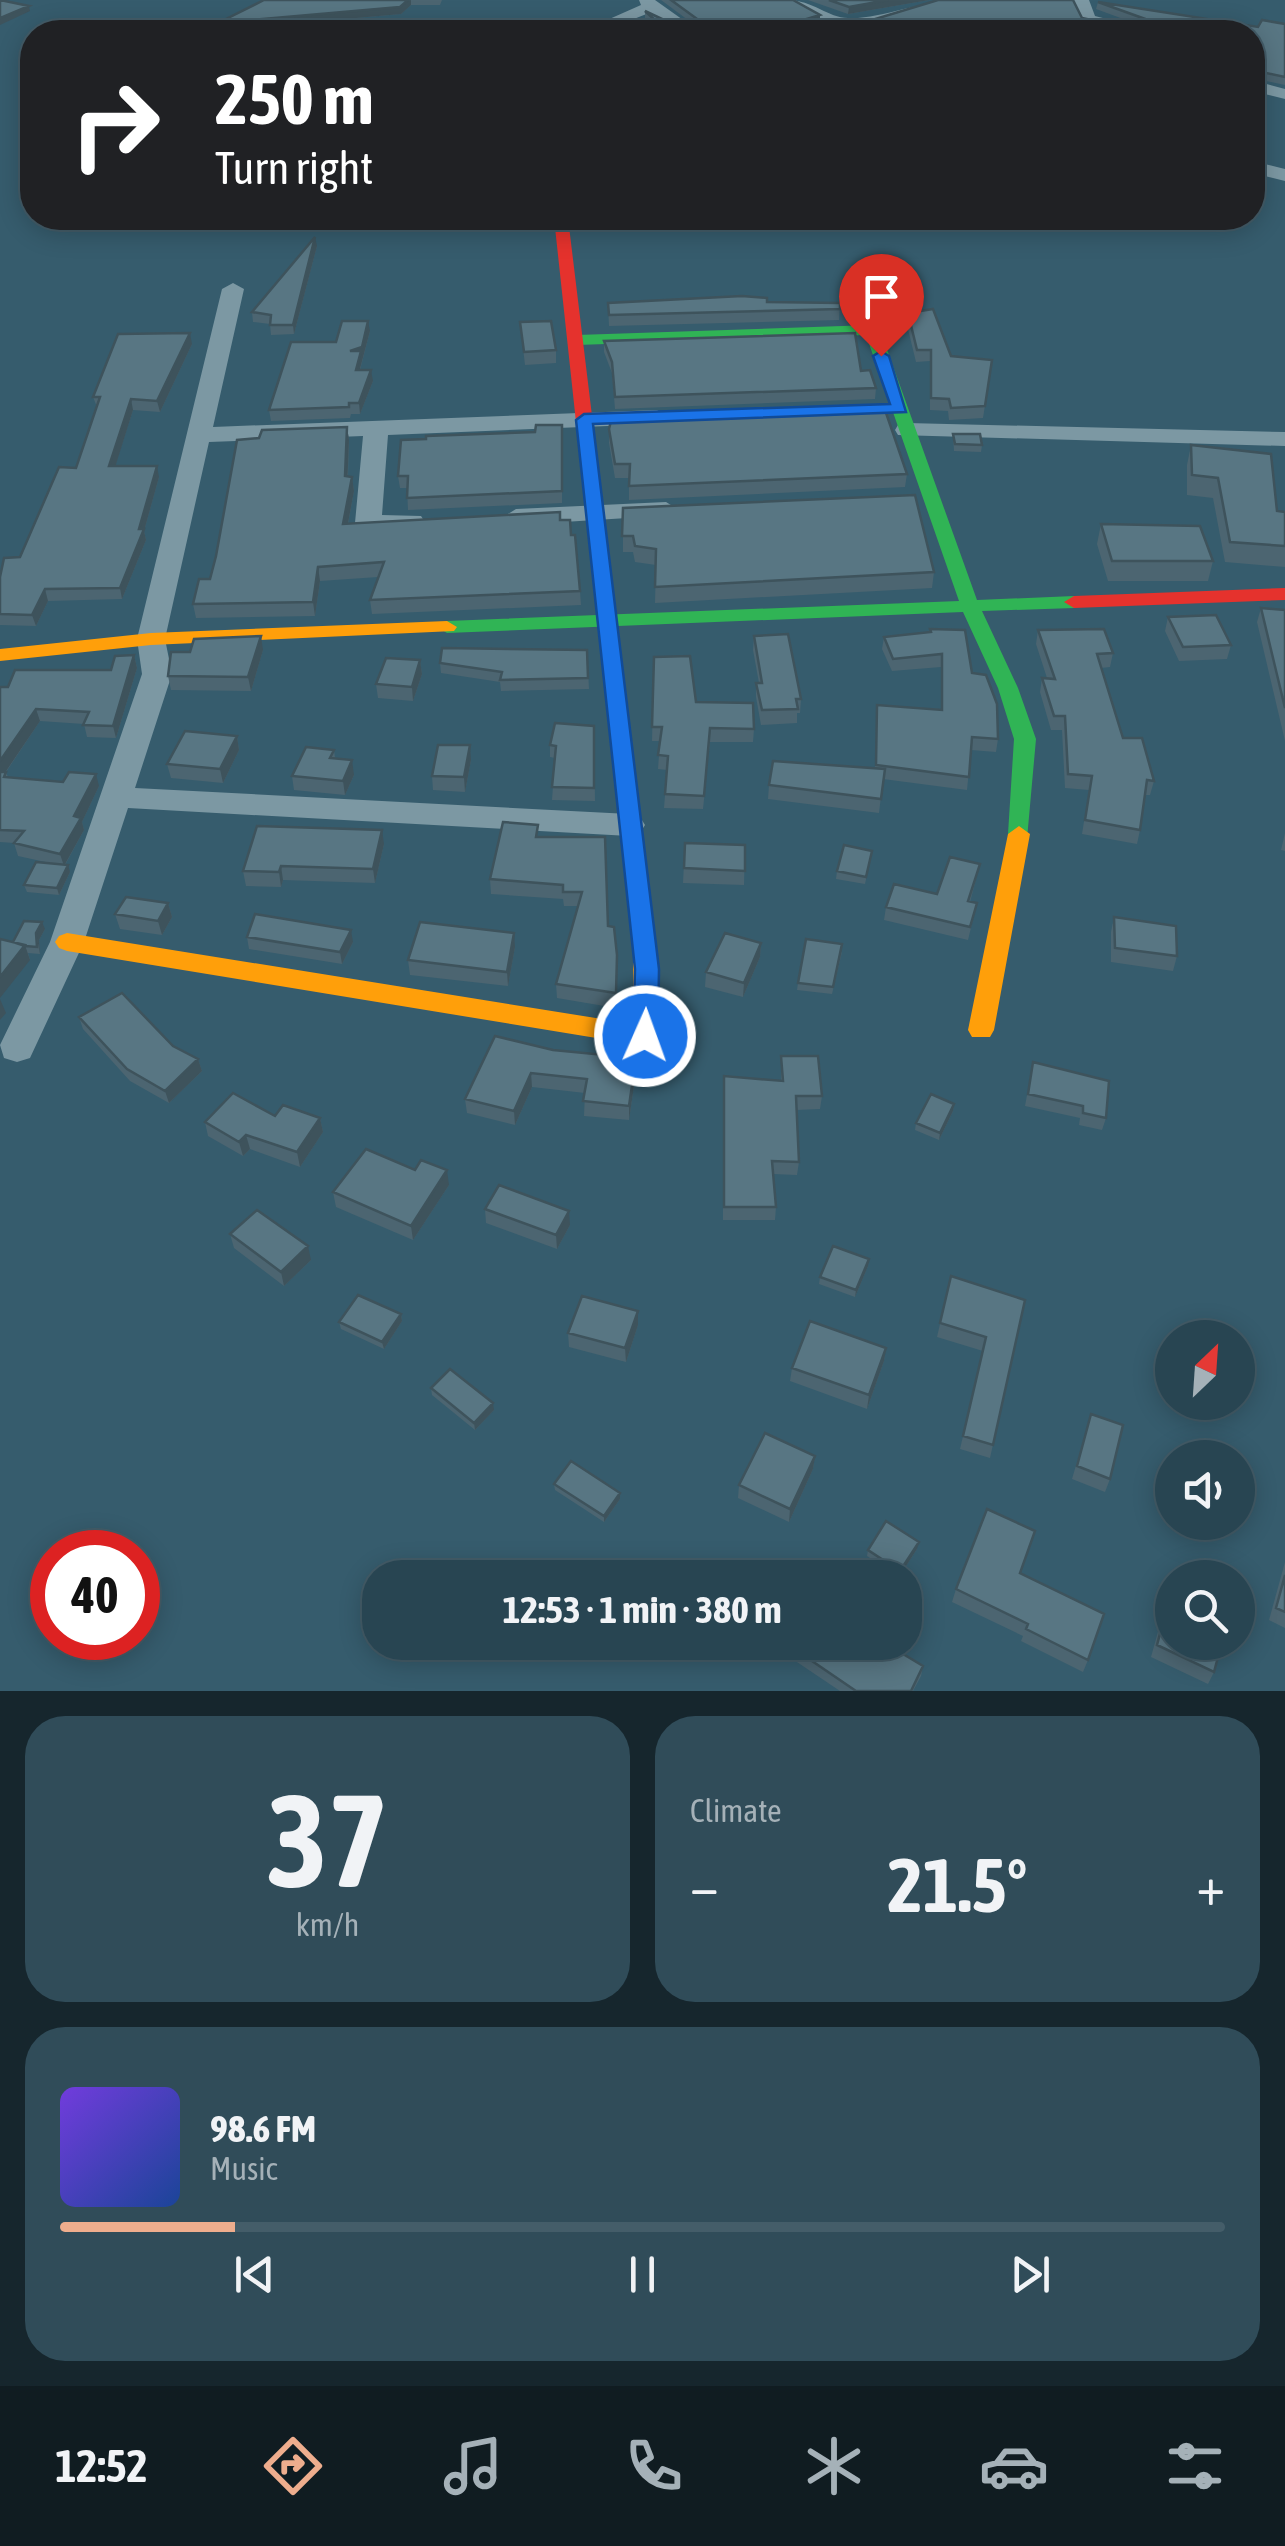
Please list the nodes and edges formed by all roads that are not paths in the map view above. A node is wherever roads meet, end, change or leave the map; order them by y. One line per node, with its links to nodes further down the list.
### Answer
1 (795, 0): 6 (street)
2 (952, 0): 7 (street)
3 (648, 4): 4 (street); 5 (street)
4 (614, 20)
5 (673, 20)
6 (835, 20)
7 (884, 20)
8 (562, 230): 10 (street)
9 (233, 289): 15 (street)
10 (576, 340): 12 (street); 13 (street)
11 (683, 416): 13 (street)
12 (896, 416): 16 (street); 22 (street)
13 (584, 420): 14 (street); 18 (street)
14 (376, 427): 15 (street); 20 (street)
15 (202, 435): 24 (street)
16 (1285, 439)
17 (693, 509): 18 (street)
18 (593, 514): 19 (street); 23 (street)
19 (481, 518)
20 (443, 520)
21 (1285, 594): 22 (street)
22 (970, 606): 23 (street); 29 (street)
23 (604, 620): 24 (street); 27 (street)
24 (151, 639): 25 (street); 26 (street)
25 (0, 656)
26 (116, 797): 27 (street); 28 (street)
27 (629, 825): 28 (street)
28 (67, 942): 30 (street)
29 (981, 1030)
30 (16, 1048)

